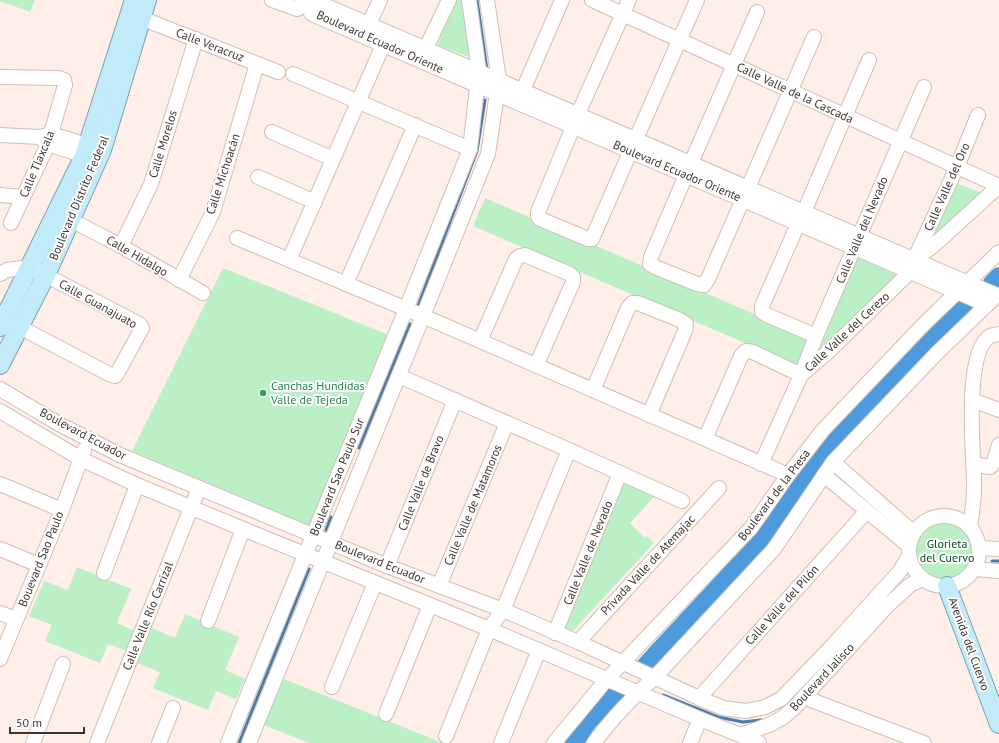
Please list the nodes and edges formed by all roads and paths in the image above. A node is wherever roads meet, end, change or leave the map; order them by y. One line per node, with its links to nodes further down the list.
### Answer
1 (134, 0): 45 (main road, Boulevard Distrito Federal)
2 (148, 0): 15 (main road, Boulevard Distrito Federal)
3 (272, 0): 4 (street)
4 (311, 0): 16 (street, Boulevard Ecuador Oriente); 18 (street, Boulevard Ecuador Oriente)
5 (380, 0): 16 (street)
6 (448, 0): 21 (street)
7 (469, 0): 25 (street, Boulevard Sao Paulo Sur)
8 (487, 0): 30 (street, Boulevard Sao Paulo Sur)
9 (562, 0): 32 (street)
10 (592, 0): 14 (street, Calle Valle de la Cascada)
11 (629, 0): 14 (street)
12 (697, 0): 20 (street)
13 (757, 12): 24 (street)
14 (623, 14): 20 (street, Calle Valle de la Cascada); 37 (street)
15 (141, 18): 19 (street, Calle Veracruz); 45 (main road, Boulevard Distrito Federal)
16 (369, 24): 18 (street, Boulevard Ecuador Oriente)
17 (814, 37): 33 (street)
18 (386, 38): 21 (street, Boulevard Ecuador Oriente); 29 (street, Boulevard Ecuador Oriente); 34 (street)
19 (196, 39): 23 (street, Calle Veracruz); 61 (street, Calle Morelos)
20 (679, 40): 24 (street, Calle Valle de la Cascada); 43 (street)
21 (426, 48): 25 (street, Boulevard Ecuador Oriente)
22 (869, 60): 36 (street)
23 (257, 64): 26 (street, Calle Veracruz); 68 (street, Calle Michoacán)
24 (734, 65): 33 (street, Calle Valle de la Cascada); 48 (street)
25 (479, 71): 29 (street, Boulevard Sao Paulo Sur); 30 (street, Boulevard Ecuador Oriente)
26 (278, 72)
27 (293, 74): 34 (street)
28 (0, 77): 41 (street, Calle Tlaxcala)
29 (478, 86): 30 (street, Boulevard Ecuador Oriente); 44 (street, Boulevard Sao Paulo Sur)
30 (498, 87): 32 (street, Boulevard Ecuador Oriente); 37 (street, Boulevard Ecuador Oriente); 76 (street, Boulevard Sao Paulo Sur)
31 (924, 87): 42 (street, Calle Valle del Nevado)
32 (523, 90): 37 (street, Boulevard Ecuador Oriente)
33 (790, 90): 36 (street, Calle Valle de la Cascada); 51 (street)
34 (359, 101): 38 (street); 46 (street)
35 (978, 115): 47 (street, Calle Valle del Oro)
36 (846, 116): 42 (street, Calle Valle de la Cascada); 55 (street)
37 (576, 120): 43 (street, Boulevard Ecuador Oriente); 43 (street)
38 (415, 125): 44 (street); 70 (street)
39 (272, 132): 46 (street)
40 (0, 135): 41 (street)
41 (46, 138): 45 (street); 53 (street, Calle Tlaxcala)
42 (900, 141): 47 (street, Calle Valle de la Cascada); 60 (street, Calle Valle del Nevado)
43 (633, 145): 48 (street, Boulevard Ecuador Oriente)
44 (470, 149): 75 (street, Boulevard Sao Paulo Sur)
45 (93, 153): 56 (main road, Boulevard Distrito Federal); 58 (main road, Boulevard Distrito Federal)
46 (333, 159): 54 (street)
47 (957, 167): 50 (street, Calle Valle de la Cascada); 64 (street, Calle Valle del Oro)
48 (688, 169): 51 (street, Boulevard Ecuador Oriente); 51 (street)
49 (258, 177): 54 (street)
50 (999, 186): 64 (street, Calle Valle del Cerezo)
51 (745, 194): 55 (street, Boulevard Ecuador Oriente)
52 (0, 195): 53 (street)
53 (23, 197): 57 (street, Calle Tlaxcala)
54 (315, 202): 63 (street)
55 (801, 218): 60 (street, Boulevard Ecuador Oriente); 79 (street)
56 (71, 220): 58 (main road, Boulevard Distrito Federal); 61 (street, Calle Hidalgo)
57 (11, 223)
58 (55, 236): 65 (main road, Boulevard Distrito Federal); 67 (main road, Boulevard Distrito Federal)
59 (237, 238): 63 (street)
60 (857, 242): 64 (street, Boulevard Ecuador Oriente); 79 (street, Calle Valle del Nevado)
61 (121, 246): 68 (street, Calle Hidalgo)
62 (999, 252): 69 (street, Boulevard de la Presa)
63 (289, 260): 70 (street)
64 (912, 266): 69 (street, Boulevard Ecuador Oriente); 72 (street, Boulevard Ecuador Oriente); 83 (street, Calle Valle del Cerezo)
65 (30, 267): 66 (street); 67 (street, Calle Guanajuato); 77 (main road, Boulevard Distrito Federal)
66 (0, 274)
67 (46, 275): 77 (main road, Boulevard Distrito Federal); 77 (street, Calle Guanajuato)
68 (179, 280): 71 (street, Calle Hidalgo)
69 (966, 282): 72 (street, Boulevard de la Presa); 73 (street, Boulevard Ecuador Oriente)
70 (346, 284): 75 (street)
71 (202, 293)
72 (956, 293): 74 (street, Boulevard Ecuador Oriente); 102 (street, Boulevard de la Presa)
73 (998, 294): 74 (street)
74 (987, 305): 98 (street)
75 (406, 309): 76 (street); 115 (street, Boulevard Sao Paulo Sur)
76 (423, 316): 80 (street); 84 (street, Boulevard Sao Paulo Sur)
77 (8, 324): 81 (main road, Boulevard Distrito Federal)
78 (999, 334): 88 (street)
79 (816, 336): 83 (street, Calle Valle del Nevado)
80 (480, 341): 82 (street); 82 (street)
81 (0, 365)
82 (536, 366): 86 (street)
83 (801, 375): 94 (street); 99 (street, Calle Valle del Cerezo)
84 (398, 376): 87 (street); 116 (street, Boulevard Sao Paulo Sur)
85 (0, 389): 93 (street, Boulevard Ecuador)
86 (593, 390): 91 (street); 91 (street)
87 (455, 400): 92 (street); 124 (street, Calle Valle de Bravo)
88 (972, 400): 90 (street); 100 (street)
89 (0, 410): 97 (street, Boulevard Ecuador)
90 (999, 410)
91 (649, 415): 94 (street)
92 (507, 423): 96 (street); 131 (street, Calle Valle de Matamoros)
93 (88, 439): 97 (street, Bouevard Sao Paulo); 106 (street, Boulevard Ecuador)
94 (705, 439): 99 (street)
95 (999, 445): 100 (street)
96 (570, 450): 101 (street); 133 (street)
97 (81, 459): 105 (street, Boulevard Ecuador); 110 (street, Bouevard Sao Paulo)
98 (833, 462): 103 (street); 114 (street)
99 (761, 464): 102 (street)
100 (973, 464): 112 (street)
101 (620, 472): 108 (street); 138 (street, Calle Valle de Nevado)
102 (788, 475): 142 (street, Boulevard de la Presa)
103 (824, 475): 111 (street); 144 (street)
104 (0, 484): 110 (street)
105 (137, 485): 109 (street, Boulevard Ecuador); 127 (street)
106 (199, 488): 109 (street, Calle Valle Río Carrizal); 115 (street, Boulevard Ecuador)
107 (719, 488): 139 (street, Privada Valle de Atemajac)
108 (682, 501)
109 (192, 508): 113 (street, Boulevard Ecuador); 158 (street, Calle Valle Río Carrizal)
110 (62, 510): 123 (street, Bouevard Sao Paulo)
111 (866, 512): 120 (street); 150 (street, Calle Valle del Pilón)
112 (970, 528): 114 (street); 117 (street)
113 (243, 529): 121 (street, Boulevard Ecuador); 136 (street)
114 (914, 532): 120 (street)
115 (313, 535): 116 (street, Boulevard Ecuador); 121 (street, Boulevard Sao Paulo Sur)
116 (330, 543): 122 (street, Boulevard Sao Paulo Sur); 124 (street, Boulevard Ecuador)
117 (979, 548): 119 (street); 125 (street)
118 (0, 549): 123 (street)
119 (999, 549)
120 (908, 552): 128 (street); 150 (street, Boulevard Jalisco)
121 (305, 554): 122 (street, Boulevard Ecuador); 160 (street, Boulevard Sao Paulo Sur)
122 (323, 561): 129 (street, Boulevard Ecuador); 161 (street, Boulevard Sao Paulo Sur)
123 (39, 565): 135 (street, Bouevard Sao Paulo)
124 (387, 566): 131 (street, Boulevard Ecuador)
125 (974, 569): 126 (street); 130 (street)
126 (999, 571)
127 (104, 573)
128 (922, 579): 130 (street); 149 (street, Boulevard Jalisco)
129 (375, 583): 132 (street, Boulevard Ecuador); 146 (street)
130 (952, 585): 147 (main road, Avenida del Cuervo); 154 (main road, Avenida del Cuervo)
131 (439, 586): 133 (street, Boulevard Ecuador)
132 (430, 605): 137 (street, Boulevard Ecuador); 152 (street)
133 (503, 610): 137 (street); 138 (street, Boulevard Ecuador)
134 (0, 613): 135 (street)
135 (16, 619): 141 (street, Bouevard Sao Paulo)
136 (208, 621)
137 (489, 629): 140 (street, Boulevard Ecuador); 156 (street)
138 (555, 633): 139 (street, Boulevard Ecuador)
139 (578, 642): 142 (street, Boulevard Ecuador)
140 (539, 650): 145 (street, Boulevard Ecuador); 162 (street)
141 (0, 659)
142 (624, 662): 144 (street, Boulevard Ecuador); 145 (street, Boulevard de la Presa)
143 (63, 664): 157 (street)
144 (655, 677): 148 (street); 150 (street, Boulevard Jalisco)
145 (608, 679): 148 (street, Boulevard Ecuador); 163 (street, Boulevard de la Presa)
146 (332, 687)
147 (999, 690)
148 (639, 692): 153 (street); 164 (street)
149 (805, 696): 155 (street, Boulevard Jalisco); 167 (street)
150 (699, 698)
151 (173, 708): 159 (street)
152 (386, 714)
153 (700, 719): 155 (street); 165 (street)
154 (999, 724)
155 (740, 735): 166 (street)
156 (446, 736)
157 (33, 743)
158 (97, 743)
159 (159, 743)
160 (228, 743)
161 (249, 743)
162 (501, 743)
163 (554, 743)
164 (594, 743)
165 (690, 743)
166 (759, 743)
167 (924, 743)

